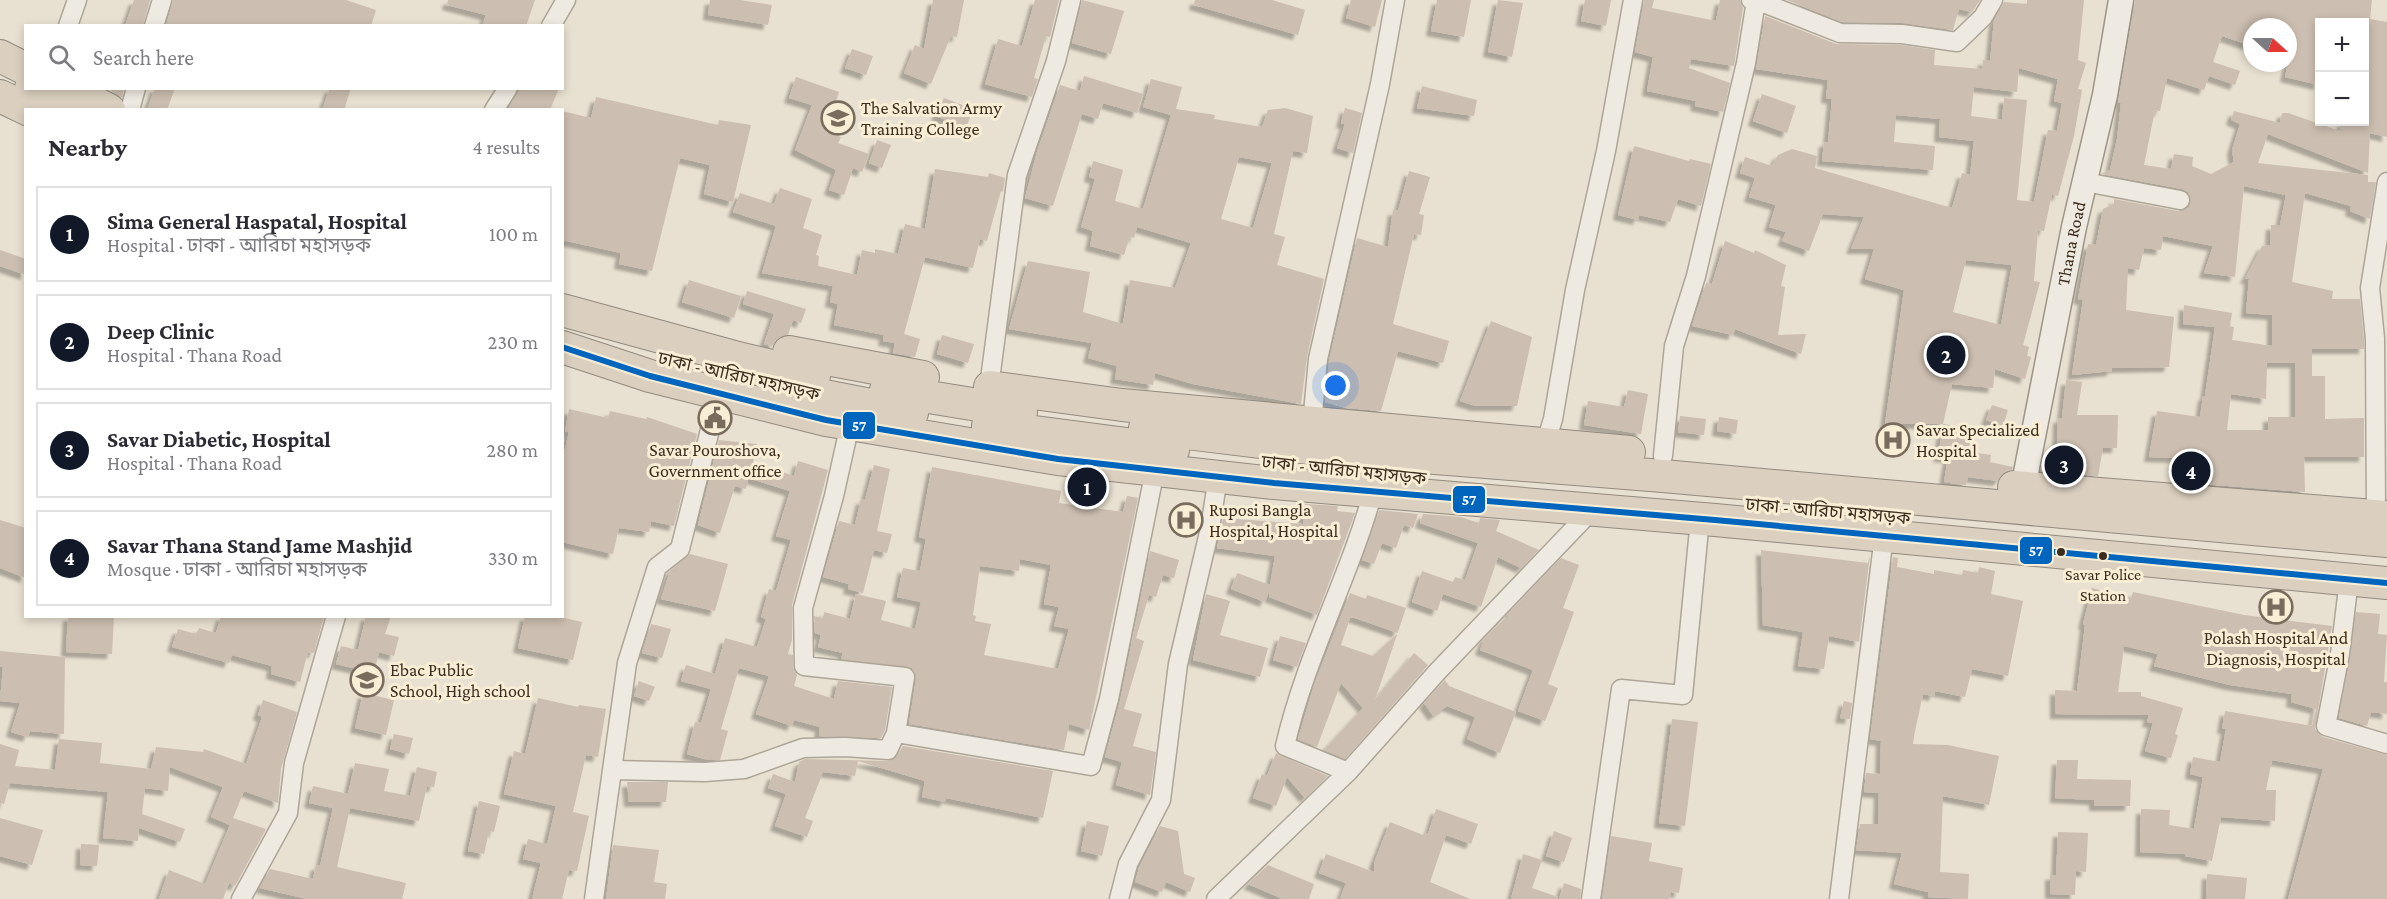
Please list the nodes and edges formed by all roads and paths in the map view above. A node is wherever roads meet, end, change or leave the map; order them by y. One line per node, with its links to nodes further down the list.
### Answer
1 (77, 0): 10 (street)
2 (162, 0): 11 (street)
3 (566, 0): 12 (street)
4 (1071, 0): 36 (street)
5 (1395, 0): 39 (street)
6 (1633, 0): 40 (street)
7 (1754, 0): 8 (street); 41 (street)
8 (1994, 0)
9 (2121, 0): 29 (street, Thana Road)
10 (69, 24)
11 (155, 24)
12 (551, 24)
13 (0, 56): 14 (highway)
14 (24, 68)
15 (0, 72): 16 (highway)
16 (24, 85)
17 (35, 90): 23 (highway)
18 (70, 90): 24 (highway)
19 (135, 90): 25 (street)
20 (507, 90): 26 (street)
21 (0, 96): 22 (highway)
22 (26, 108)
23 (69, 108)
24 (105, 108)
25 (131, 108)
26 (495, 108)
27 (0, 116): 28 (highway)
28 (24, 128)
29 (2085, 182): 31 (street); 44 (street, Thana Road)
30 (2387, 182): 48 (street)
31 (2180, 200)
32 (564, 290): 36 (highway)
33 (564, 311): 48 (highway, ঢাকা - আরিচা মহাসড়ক)
34 (564, 330): 50 (highway, ঢাকা - আরিচা মহাসড়ক)
35 (564, 349): 37 (highway)
36 (989, 387): 39 (highway)
37 (719, 394): 38 (highway); 56 (street)
38 (850, 424): 42 (highway); 54 (street)
39 (1312, 424): 40 (highway)
40 (1545, 444): 41 (highway)
41 (1663, 456): 44 (highway)
42 (1155, 470): 43 (highway); 54 (street)
43 (1218, 477): 45 (highway); 60 (street)
44 (2023, 488): 48 (highway)
45 (1373, 492): 46 (highway); 57 (street)
46 (1592, 510): 47 (highway); 57 (street)
47 (1700, 519): 49 (highway); 62 (street)
48 (2383, 524)
49 (1884, 536): 51 (highway); 63 (street)
50 (2387, 562)
51 (2349, 580): 52 (highway); 55 (street)
52 (2387, 583)
53 (335, 618): 58 (street)
54 (896, 733): 56 (street)
55 (2387, 744)
56 (613, 770): 59 (street)
57 (1348, 772): 61 (street)
58 (241, 899)
59 (594, 899)
60 (1119, 899)
61 (1216, 899)
62 (1591, 899)
63 (1839, 899)

